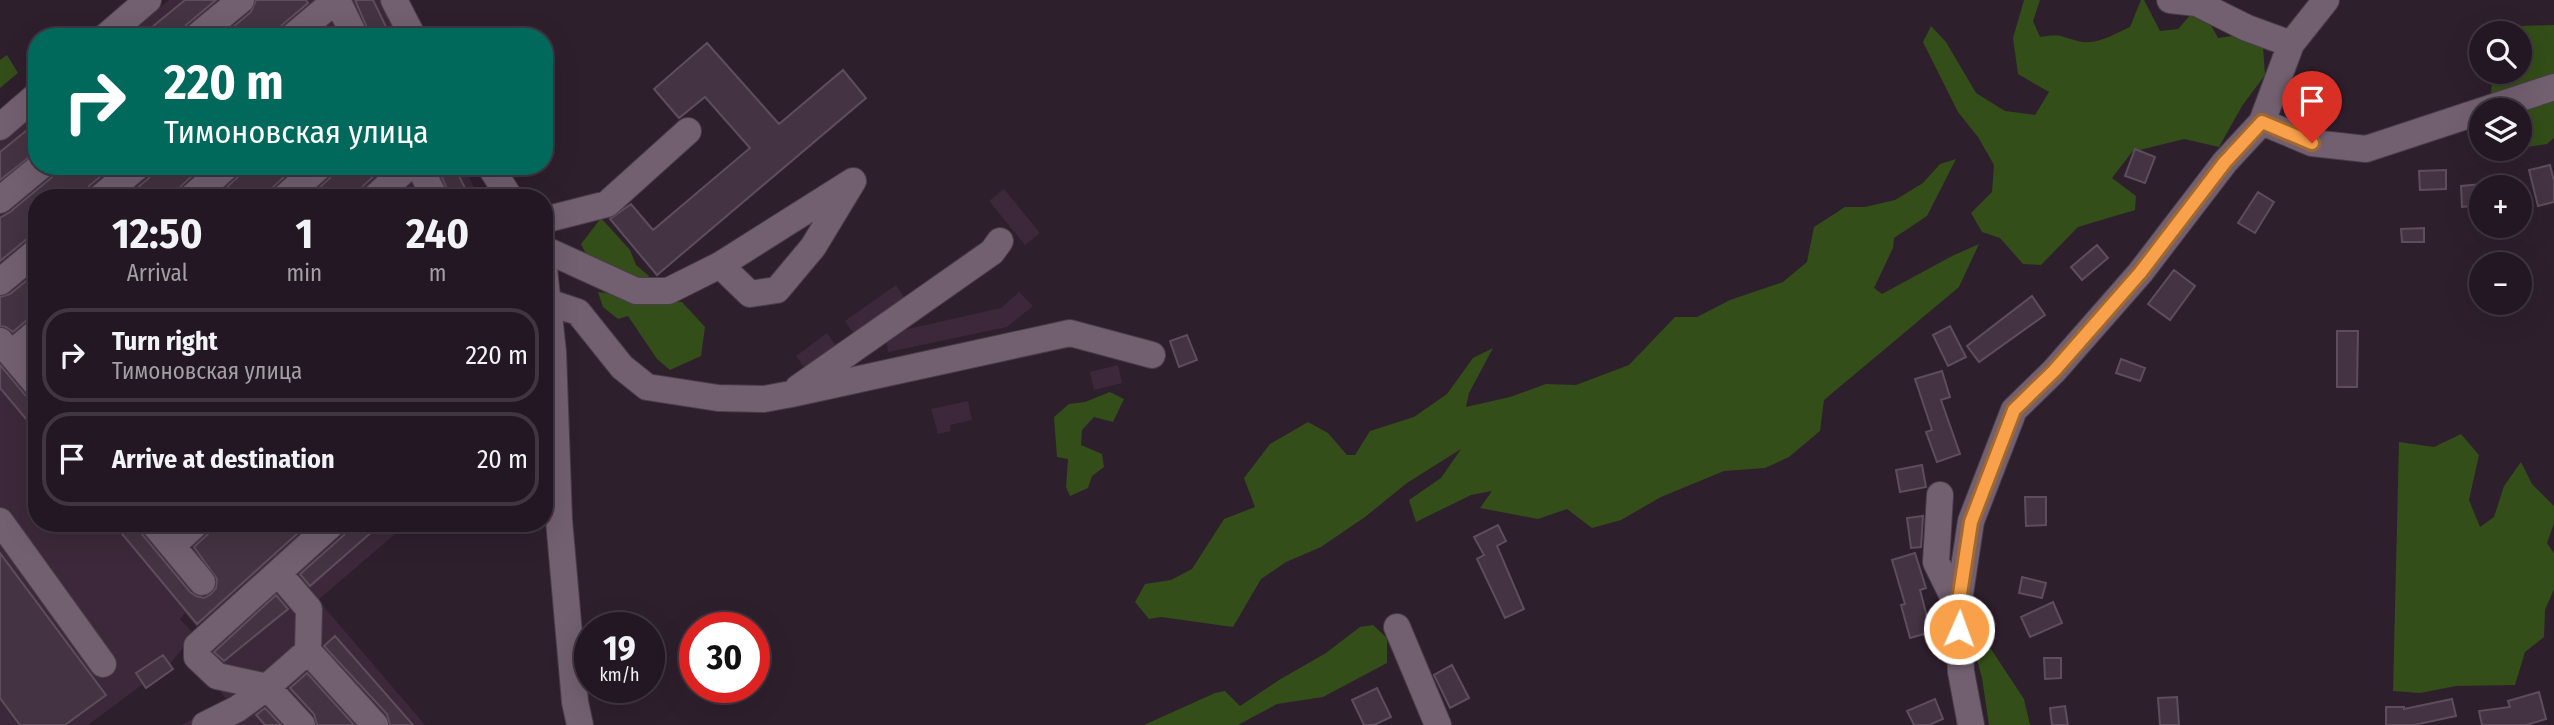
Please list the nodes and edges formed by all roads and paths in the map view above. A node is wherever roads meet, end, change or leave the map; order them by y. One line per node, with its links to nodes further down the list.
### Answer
1 (148, 0): 8 (street)
2 (241, 0): 9 (street)
3 (337, 0): 10 (street); 11 (street)
4 (394, 0): 12 (street)
5 (2170, 0): 7 (street)
6 (2326, 0): 13 (street)
7 (2196, 2): 13 (street)
8 (115, 28)
9 (208, 28)
10 (303, 28)
11 (351, 28)
12 (408, 28)
13 (2291, 44): 16 (street)
14 (2554, 87): 16 (street)
15 (28, 103): 17 (street)
16 (2262, 122): 50 (street)
17 (0, 127)
18 (688, 131): 29 (street)
19 (30, 175): 28 (street)
20 (127, 175): 24 (street)
21 (217, 175): 25 (street)
22 (310, 175): 26 (street)
23 (399, 175): 27 (street)
24 (111, 189)
25 (201, 189)
26 (294, 189)
27 (384, 189)
28 (0, 200)
29 (553, 218)
30 (1000, 241): 41 (street)
31 (553, 253): 33 (street)
32 (28, 259): 34 (street)
33 (720, 265): 33 (street)
34 (0, 282)
35 (553, 305): 41 (street)
36 (28, 337): 37 (street)
37 (6, 348): 40 (street)
38 (553, 352): 59 (street)
39 (1152, 355): 41 (street)
40 (28, 374)
41 (791, 394)
42 (1940, 495): 50 (street)
43 (0, 521): 53 (street)
44 (160, 532): 47 (street)
45 (188, 532): 47 (street)
46 (323, 532): 48 (street)
47 (172, 547): 49 (street)
48 (278, 573): 52 (street); 54 (street)
49 (202, 582)
50 (1958, 607): 61 (street)
51 (1397, 627): 60 (street)
52 (308, 651): 54 (street); 58 (street)
53 (103, 664)
54 (267, 687): 55 (street); 57 (street)
55 (239, 717): 56 (street)
56 (205, 725)
57 (302, 725)
58 (375, 725)
59 (580, 725)
60 (1438, 725)
61 (1971, 725)

